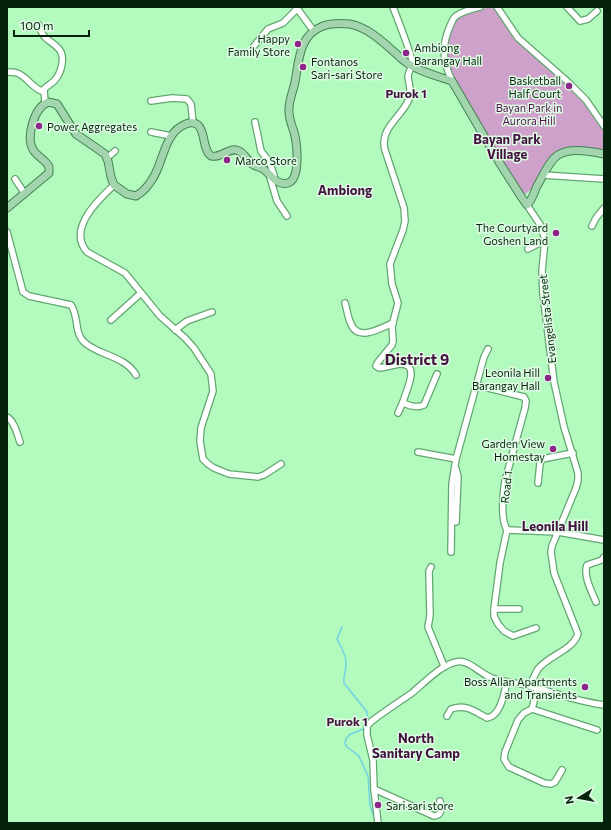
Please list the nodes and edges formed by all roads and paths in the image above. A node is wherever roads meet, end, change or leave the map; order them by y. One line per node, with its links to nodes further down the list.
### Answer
1 (393, 7): 10 (street)
2 (480, 7): 12 (street)
3 (497, 7): 18 (street)
4 (567, 7): 6 (street)
5 (297, 8): 8 (street); 9 (street)
6 (597, 11)
7 (39, 26): 13 (street)
8 (313, 30): 10 (main road); 28 (main road)
9 (254, 46)
10 (411, 66): 12 (main road); 45 (street)
11 (7, 72): 13 (street)
12 (452, 81): 32 (main road)
13 (44, 92): 15 (street)
14 (152, 101): 17 (street)
15 (45, 103): 23 (main road); 31 (main road)
16 (255, 122): 28 (street)
17 (193, 123): 20 (main road); 24 (main road)
18 (604, 126)
19 (151, 132): 20 (street)
20 (173, 134): 29 (main road)
21 (115, 151): 23 (street)
22 (604, 154): 25 (main road)
23 (107, 158): 29 (main road)
24 (269, 174): 28 (main road); 36 (street)
25 (543, 175): 27 (street); 30 (main road)
26 (15, 179): 31 (street)
27 (604, 179)
28 (275, 180)
29 (114, 185): 41 (street)
30 (535, 190): 32 (main road); 33 (main road)
31 (25, 194): 34 (main road)
32 (522, 198): 33 (main road)
33 (527, 205): 39 (street, Evangelista Street)
34 (7, 208)
35 (604, 208): 37 (street)
36 (287, 216)
37 (592, 226)
38 (7, 232): 48 (street)
39 (546, 240): 40 (street); 56 (street, Evangelista Street)
40 (528, 249)
41 (141, 293): 44 (street); 46 (street)
42 (345, 303): 45 (street)
43 (212, 312): 46 (street)
44 (111, 320)
45 (393, 323): 51 (street)
46 (174, 330): 58 (street)
47 (488, 349): 50 (street)
48 (136, 374)
49 (437, 374): 51 (street)
50 (476, 385): 57 (street); 61 (street, Road 1)
51 (403, 402): 52 (street)
52 (398, 413)
53 (7, 417): 54 (street)
54 (20, 442)
55 (418, 452): 57 (street)
56 (573, 453): 59 (street); 62 (street, Evangelista Street)
57 (456, 462): 60 (street); 64 (street)
58 (281, 464)
59 (538, 483)
60 (456, 522)
61 (507, 530): 62 (street); 68 (street)
62 (558, 532): 63 (street); 73 (street, Evangelista Street)
63 (604, 540)
64 (451, 552)
65 (604, 558): 67 (street)
66 (431, 567): 71 (street)
67 (596, 602)
68 (494, 609): 69 (street); 70 (street)
69 (519, 609)
70 (536, 628)
71 (444, 666): 72 (street); 80 (street)
72 (507, 682): 73 (street); 77 (street)
73 (530, 686): 74 (street)
74 (537, 689): 75 (street); 76 (street)
75 (604, 705)
76 (532, 709): 78 (street); 79 (street)
77 (447, 716)
78 (597, 730)
79 (562, 770)
80 (374, 789): 81 (street); 82 (street)
81 (440, 801)
82 (378, 823)

